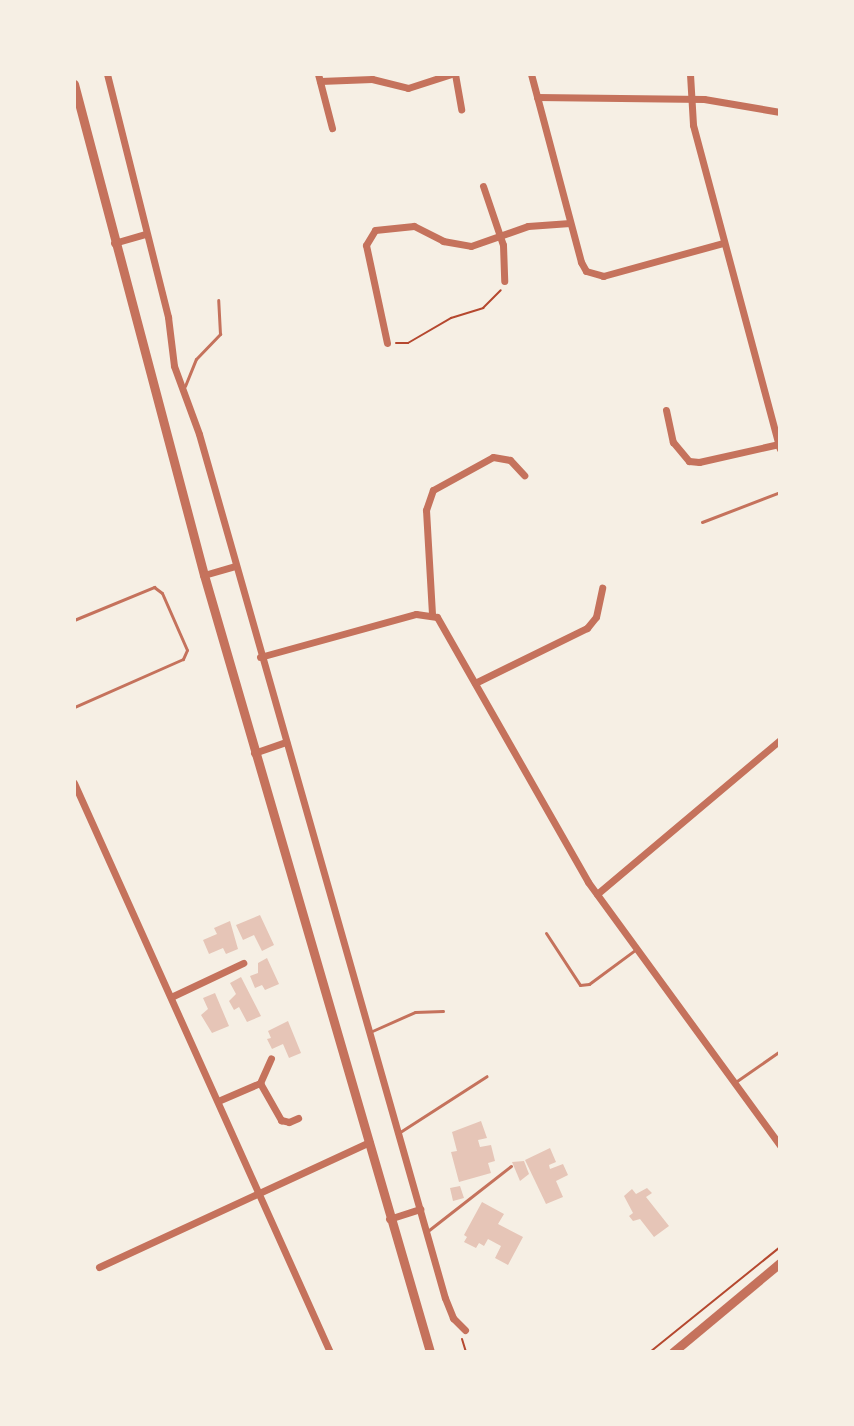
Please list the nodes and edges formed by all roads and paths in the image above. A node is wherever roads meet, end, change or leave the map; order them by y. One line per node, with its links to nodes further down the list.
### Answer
1 (107, 74): 14 (street)
2 (453, 74): 5 (street); 9 (street)
3 (531, 74): 7 (street)
4 (690, 74): 8 (street)
5 (319, 78): 11 (street)
6 (74, 84): 16 (street)
7 (537, 97): 8 (street); 13 (street)
8 (690, 99): 10 (street); 17 (street)
9 (461, 109)
10 (780, 112)
11 (332, 128)
12 (483, 186): 15 (street)
13 (570, 223): 15 (street); 17 (street)
14 (146, 234): 16 (street); 21 (street)
15 (500, 237): 18 (street); 20 (street)
16 (114, 243): 28 (street)
17 (723, 243): 23 (street)
18 (504, 281): 20 (path)
19 (218, 300): 21 (lane)
20 (387, 343)
21 (183, 389): 27 (street)
22 (666, 410): 23 (street)
23 (779, 447)
24 (524, 475): 30 (street)
25 (780, 492): 26 (lane)
26 (702, 522)
27 (235, 566): 28 (street); 32 (street)
28 (204, 575): 37 (street)
29 (602, 588): 33 (street)
30 (432, 614): 32 (street); 33 (street)
31 (74, 620): 34 (lane)
32 (260, 657): 36 (street)
33 (475, 683): 39 (street)
34 (74, 707)
35 (780, 740): 39 (street)
36 (286, 742): 37 (street); 45 (street)
37 (254, 753): 54 (street)
38 (74, 783): 43 (street)
39 (597, 894): 41 (street)
40 (546, 933): 41 (lane)
41 (637, 949): 50 (street)
42 (243, 963): 43 (street)
43 (171, 997): 51 (street)
44 (443, 1011): 45 (lane)
45 (370, 1032): 53 (street)
46 (780, 1051): 50 (lane)
47 (271, 1058): 49 (street)
48 (487, 1076): 53 (lane)
49 (260, 1083): 51 (street); 52 (street)
50 (734, 1083): 55 (street)
51 (218, 1101): 57 (street)
52 (298, 1118)
53 (399, 1133): 58 (street)
54 (370, 1142): 57 (street); 59 (street)
55 (780, 1145)
56 (511, 1166): 60 (lane)
57 (259, 1194): 63 (street); 65 (street)
58 (420, 1209): 59 (street); 60 (street)
59 (389, 1219): 66 (street)
60 (427, 1231): 64 (street)
61 (780, 1247): 67 (path)
62 (780, 1263): 68 (street)
63 (99, 1267)
64 (465, 1330)
65 (330, 1352)
66 (430, 1352)
67 (650, 1352)
68 (673, 1352)

